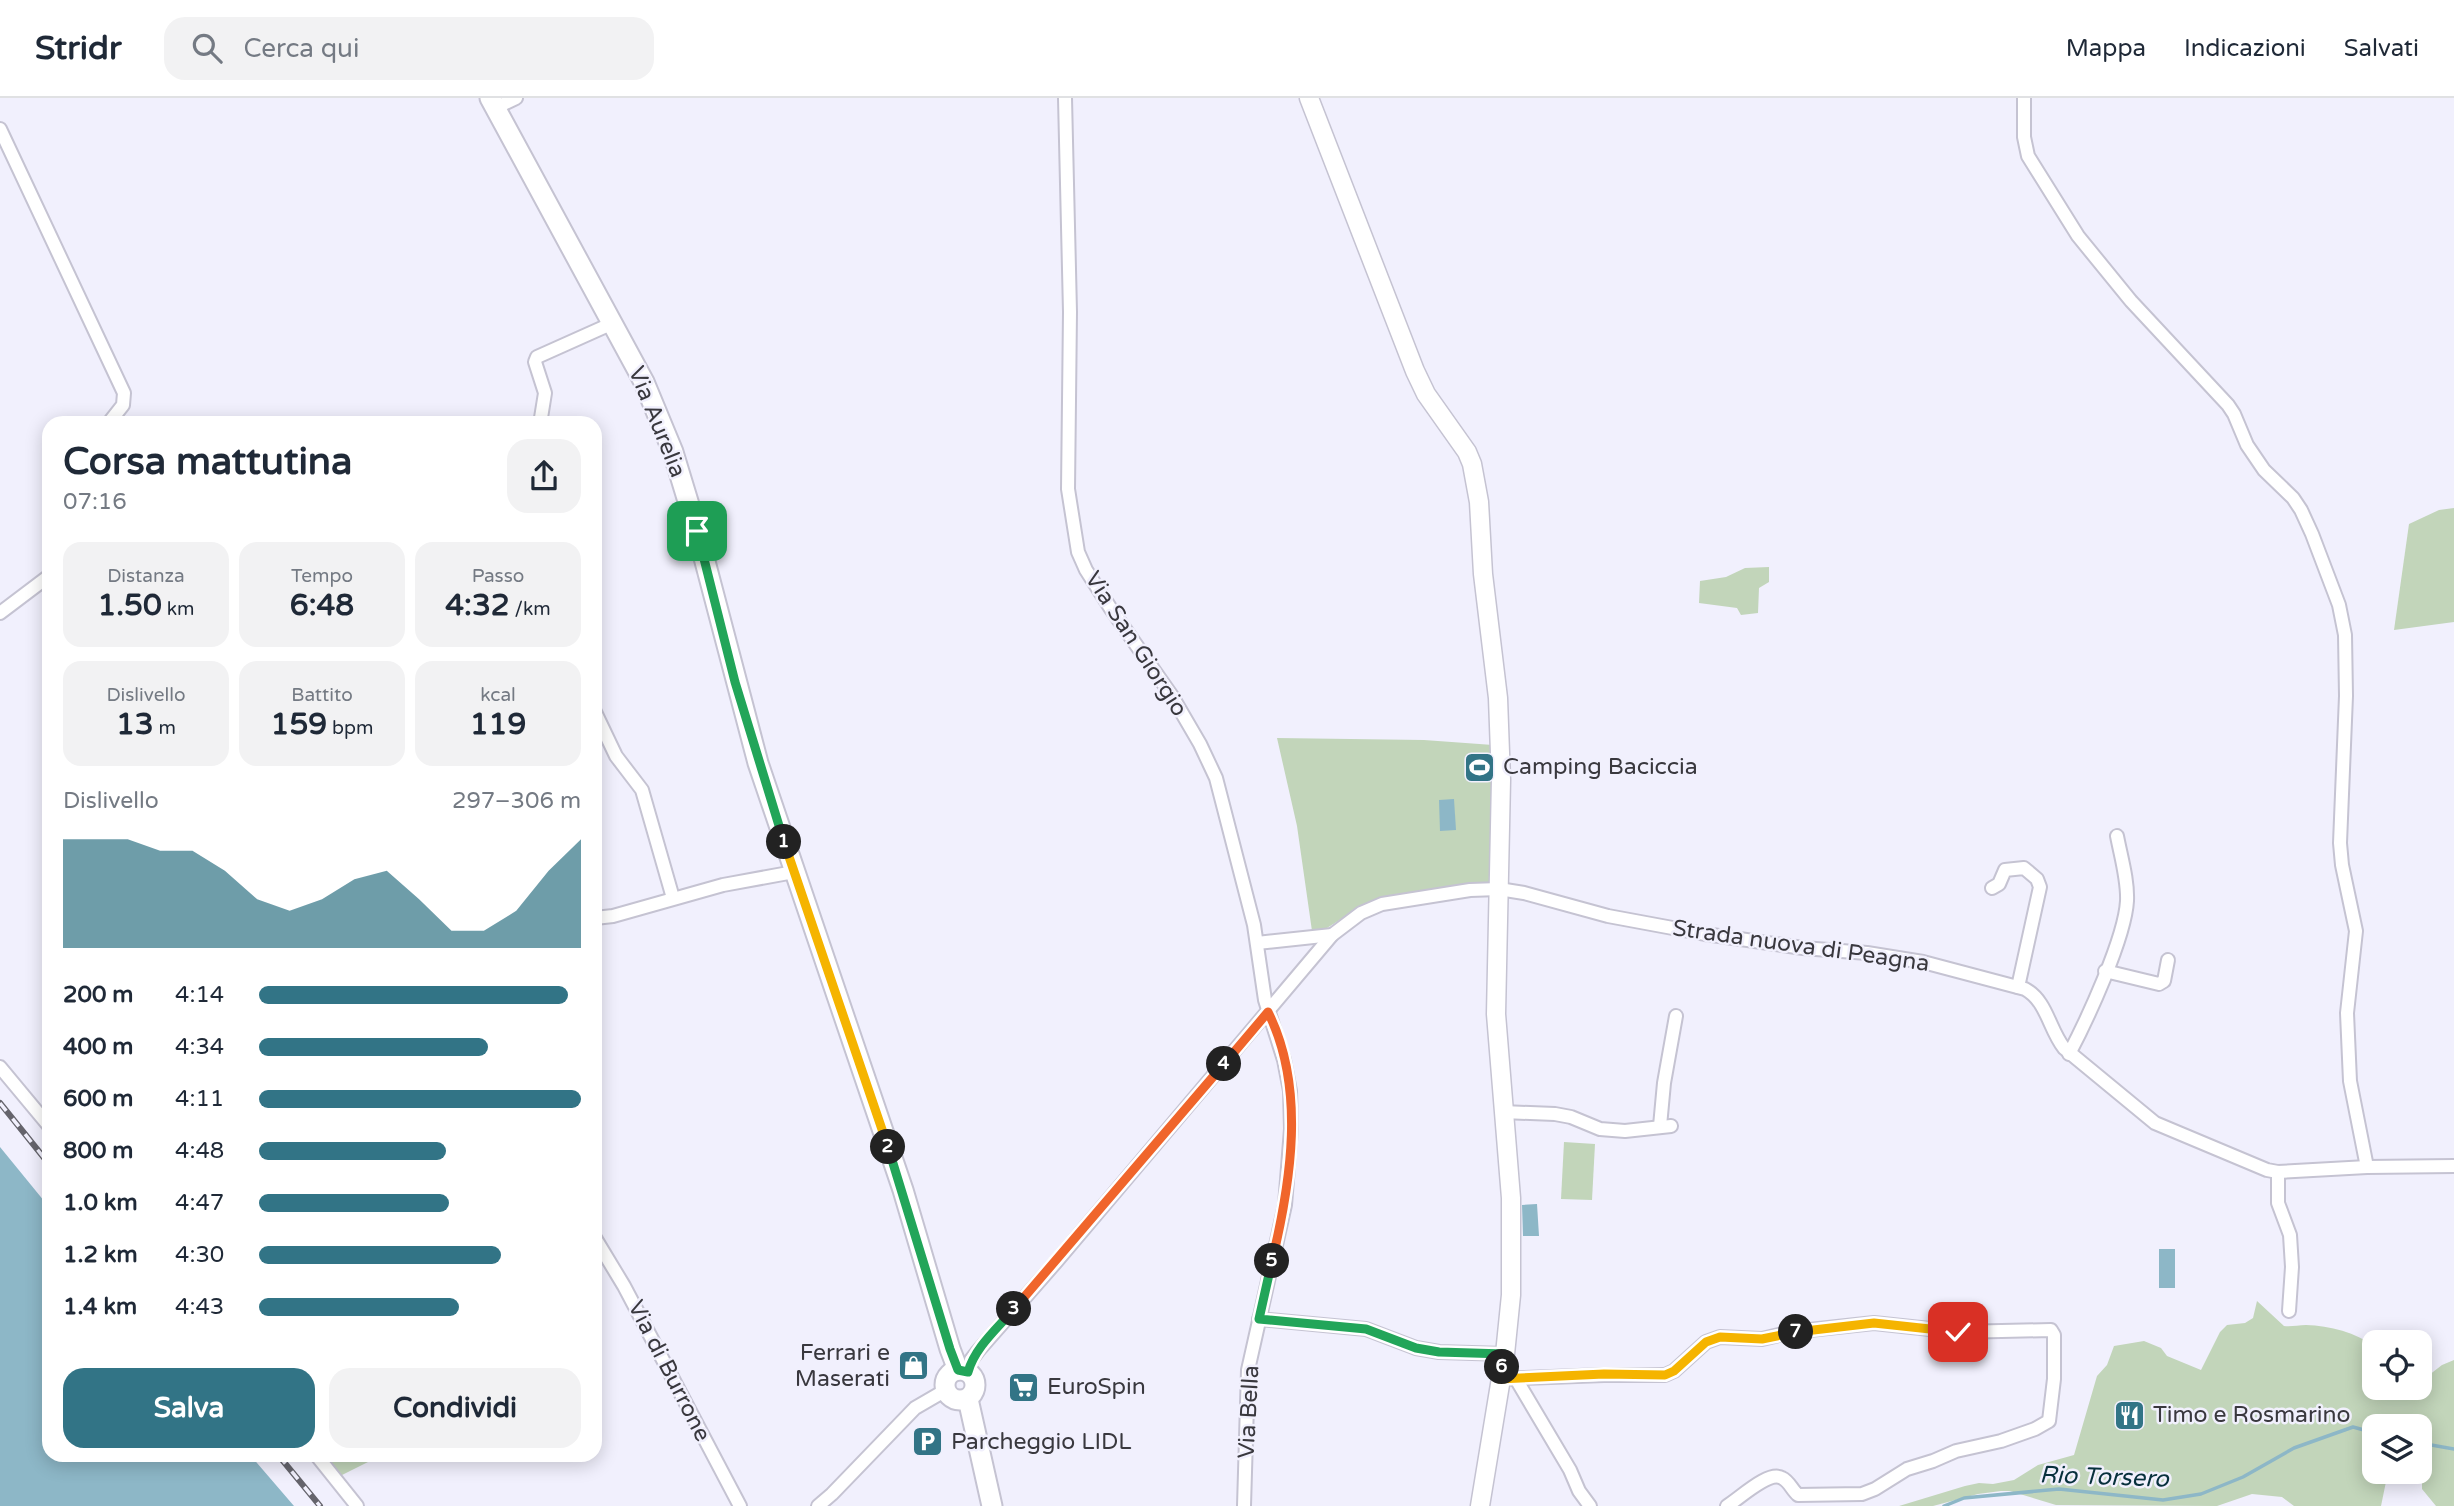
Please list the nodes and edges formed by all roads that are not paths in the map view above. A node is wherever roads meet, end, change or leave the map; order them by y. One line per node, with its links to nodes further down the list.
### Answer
1 (516, 98): 5 (street)
2 (1065, 98): 20 (street, Via San Giorgio)
3 (1309, 98): 16 (main road)
4 (2024, 98): 31 (street)
5 (493, 103): 7 (main road, Via Aurelia)
6 (0, 129): 8 (street)
7 (613, 323): 9 (street); 14 (main road, Via Aurelia)
8 (114, 416)
9 (541, 416)
10 (42, 581): 11 (street)
11 (0, 613)
12 (602, 727): 17 (street)
13 (2117, 836): 22 (street)
14 (794, 872): 17 (street); 37 (main road, Via Aurelia)
15 (1992, 888): 23 (street)
16 (1499, 889): 19 (street, Strada nuova di Peagna); 23 (street, Strada nuova di Peagna); 28 (main road)
17 (673, 898): 18 (street)
18 (602, 917)
19 (1332, 935): 20 (street); 24 (street, Strada nuova di Peagna)
20 (1257, 943): 24 (street, Via San Giorgio)
21 (2168, 960): 22 (street)
22 (2105, 971): 26 (street)
23 (2018, 987): 26 (street, Strada nuova di Peagna)
24 (1268, 1012): 35 (street, Via Bella); 37 (street, Strada nuova di Peagna)
25 (1676, 1016): 28 (street)
26 (2069, 1054): 32 (street, Strada nuova di Peagna)
27 (0, 1067): 29 (street)
28 (1503, 1112): 36 (main road)
29 (42, 1118)
30 (2454, 1166): 31 (street, Strada nuova di Peagna)
31 (2367, 1167): 32 (street, Strada nuova di Peagna)
32 (2278, 1172): 34 (street)
33 (602, 1250): 43 (street, Via di Burrone)
34 (2289, 1311)
35 (1259, 1319): 36 (street); 46 (street, Via Bella)
36 (1505, 1354): 38 (main road)
37 (963, 1371): 39 (main road); 40 (main road, Via Aurelia)
38 (1508, 1379): 47 (main road); 48 (street); 49 (street)
39 (946, 1390): 40 (main road); 44 (street)
40 (968, 1399): 45 (main road, Via Aurelia)
41 (322, 1462): 42 (street)
42 (357, 1506)
43 (740, 1506)
44 (818, 1506)
45 (992, 1506)
46 (1244, 1506)
47 (1480, 1506)
48 (1590, 1506)
49 (1727, 1506)

